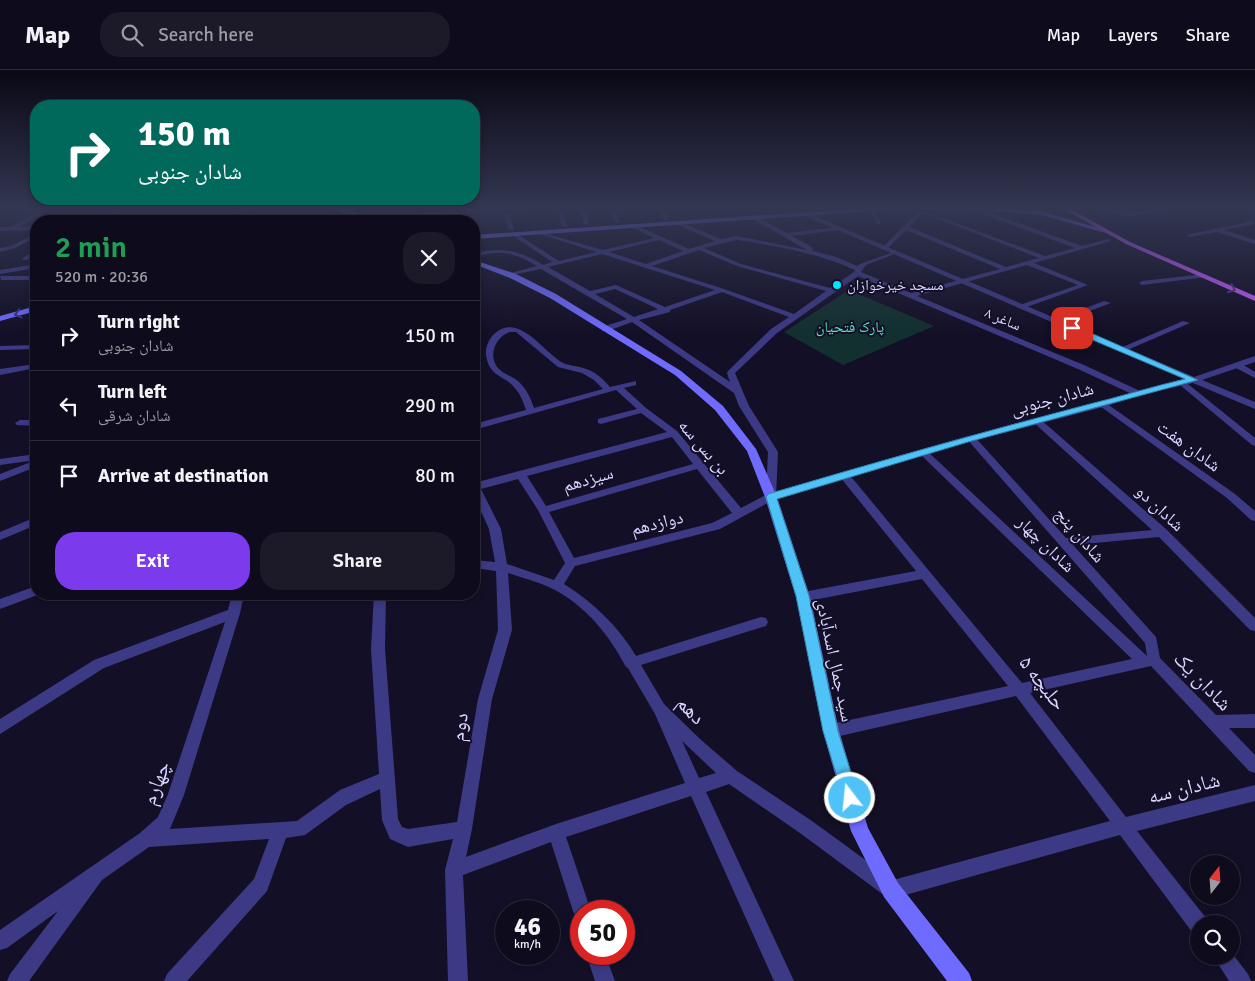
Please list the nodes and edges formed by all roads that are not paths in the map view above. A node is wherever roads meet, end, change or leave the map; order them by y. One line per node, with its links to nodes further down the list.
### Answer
1 (538, 250): 24 (street)
2 (592, 250): 17 (street)
3 (615, 250): 17 (street)
4 (685, 250): 14 (street)
5 (699, 250): 14 (street)
6 (702, 250): 39 (street)
7 (791, 250): 15 (street, ساغر ٨)
8 (889, 250): 16 (street)
9 (958, 250): 28 (street)
10 (1022, 250): 20 (street)
11 (1075, 250): 20 (street)
12 (1143, 250): 32 (main road)
13 (1161, 250): 38 (main road)
14 (690, 252): 25 (street)
15 (810, 252): 29 (street, ساغر ٨)
16 (895, 252): 29 (street); 35 (street)
17 (602, 253): 24 (street); 25 (street)
18 (480, 254): 27 (street)
19 (30, 255): 21 (street)
20 (1044, 258): 22 (street)
21 (25, 259)
22 (1027, 263): 28 (street); 44 (street)
23 (480, 264): 31 (main road, سید جمال اسدآبادی)
24 (559, 264): 27 (street)
25 (645, 266): 37 (street)
26 (30, 267): 30 (street)
27 (543, 268): 31 (street); 40 (street)
28 (1006, 269): 35 (street)
29 (858, 271): 39 (street); 41 (street, ساغر ٨)
30 (0, 272)
31 (509, 275): 52 (main road, سید جمال اسدآبادی)
32 (1204, 276): 36 (street); 42 (main road, one-way to 42)
33 (0, 278): 34 (street)
34 (30, 278)
35 (963, 281): 41 (street); 44 (street)
36 (1142, 283)
37 (722, 290): 46 (street); 47 (street)
38 (1255, 290)
39 (832, 291): 47 (street)
40 (590, 293): 46 (street); 49 (street)
41 (911, 295): 65 (street, ساغر ٨)
42 (1255, 299)
43 (1107, 303): 50 (street)
44 (1021, 306): 50 (street)
45 (30, 310): 48 (main road, one-way to 48)
46 (667, 310): 49 (street)
47 (794, 317): 64 (street)
48 (0, 319)
49 (635, 320): 52 (street); 64 (street)
50 (1055, 321): 55 (street)
51 (1186, 323): 55 (street)
52 (605, 329): 87 (main road, سید جمال اسدآبادی)
53 (30, 347): 54 (street)
54 (0, 348)
55 (1122, 349): 61 (street)
56 (1255, 359): 57 (street, شادان جنوبی)
57 (1237, 365): 60 (street); 61 (street, شادان جنوبی)
58 (30, 367): 59 (street)
59 (0, 372)
60 (1255, 375)
61 (1188, 381): 65 (street, شادان جنوبی); 67 (street); 77 (street)
62 (633, 383): 63 (street)
63 (614, 388): 68 (street, بن بس سه); 69 (street); 69 (street, بن بس سه)
64 (737, 391): 87 (street)
65 (1137, 393): 66 (street, شادان جنوبی)
66 (1103, 404): 71 (street, شادان جنوبی); 91 (street, شادان هفت)
67 (1255, 406)
68 (643, 410): 70 (street); 75 (street, بن بس سه)
69 (531, 411): 74 (street)
70 (601, 421)
71 (1037, 421): 76 (street, شادان جنوبی); 93 (street, شادان دو)
72 (30, 422): 73 (street)
73 (20, 423)
74 (480, 425)
75 (674, 433): 81 (street, بن بس سه); 83 (street)
76 (972, 438): 78 (street, شادان جنوبی); 95 (street, شادان پنج)
77 (1255, 444)
78 (923, 452): 84 (street, شادان جنوبی); 109 (street, شادان چهار)
79 (30, 459): 80 (street)
80 (0, 462)
81 (700, 464): 89 (street, سیزدهم); 90 (street, بن بس سه)
82 (30, 466): 85 (street)
83 (521, 476): 86 (street); 89 (street)
84 (844, 476): 87 (street, شادان جنوبی); 99 (street, حلبچه ۵)
85 (0, 478)
86 (480, 485)
87 (772, 497): 90 (street, دوازدهم); 102 (main road, سید جمال اسدآبادی)
88 (480, 498): 98 (street, دوم)
89 (543, 510): 96 (street)
90 (739, 514): 96 (street, دوازدهم)
91 (1255, 517)
92 (30, 524): 94 (street)
93 (1163, 533): 95 (street); 108 (street, شادان دو)
94 (0, 536)
95 (1063, 542): 109 (street, شادان پنج)
96 (572, 563): 100 (street)
97 (480, 565): 98 (street, دهم)
98 (502, 568): 100 (street, دهم); 123 (street, دوم)
99 (924, 574): 102 (street); 111 (street, حلبچه ۵)
100 (557, 586): 110 (street, دهم)
101 (30, 593): 105 (street)
102 (802, 596): 116 (main road, سید جمال اسدآبادی)
103 (237, 600): 106 (street, چهارم)
104 (380, 600): 119 (street)
105 (0, 604)
106 (234, 613): 115 (street); 126 (street, چهارم)
107 (761, 622): 110 (street)
108 (1255, 626)
109 (1149, 661): 111 (street, شادان یک); 114 (street, شادان یک)
110 (632, 662): 112 (street, دهم)
111 (1020, 691): 116 (street, شادان یک); 122 (street, حلبچه ۵)
112 (659, 708): 118 (street, دهم); 120 (street)
113 (1255, 720): 114 (street)
114 (1213, 722): 117 (street, شادان یک)
115 (0, 727)
116 (831, 731): 129 (main road, سید جمال اسدآبادی)
117 (1255, 766)
118 (731, 776): 120 (street); 129 (street, دهم)
119 (386, 779): 123 (street); 124 (street)
120 (695, 788): 125 (street); 139 (street)
121 (1255, 792): 122 (street, شادان سه)
122 (1123, 826): 129 (street, شادان سه); 131 (street, حلبچه ۵)
123 (464, 829): 128 (street, دوم)
124 (280, 832): 126 (street); 136 (street)
125 (556, 832): 128 (street); 130 (street)
126 (146, 839): 127 (street, چهارم)
127 (101, 870): 132 (street, چهارم); 135 (street)
128 (454, 870): 137 (street, دوم)
129 (891, 890): 140 (main road, سید جمال اسدآبادی)
130 (578, 900)
131 (1191, 915)
132 (0, 941)
133 (600, 965): 138 (street)
134 (1229, 965): 141 (street)
135 (16, 981)
136 (174, 981)
137 (458, 981)
138 (605, 981)
139 (784, 981)
140 (961, 981)
141 (1241, 981)

